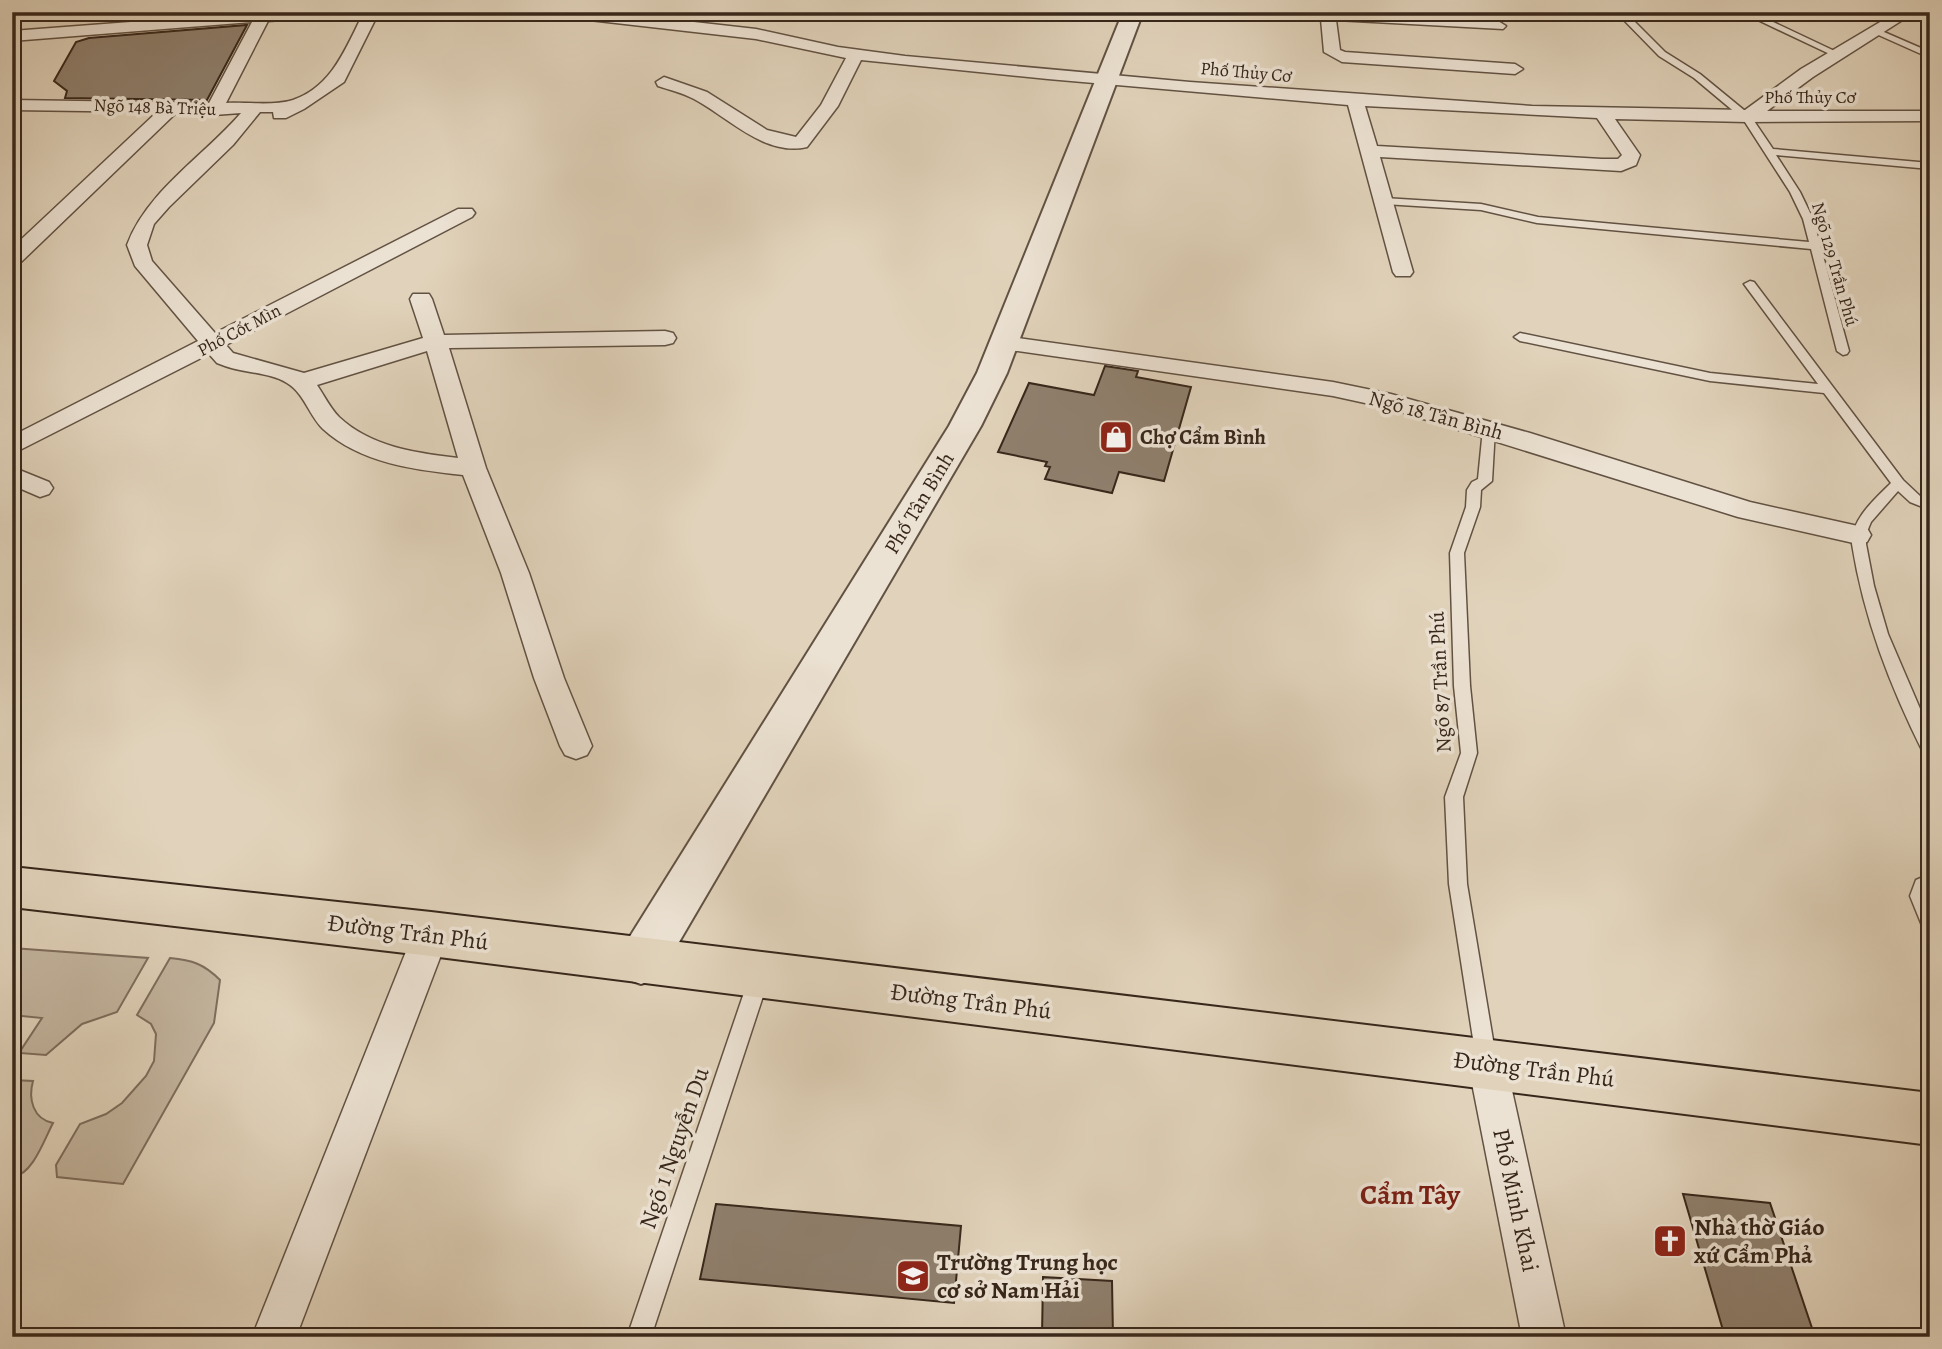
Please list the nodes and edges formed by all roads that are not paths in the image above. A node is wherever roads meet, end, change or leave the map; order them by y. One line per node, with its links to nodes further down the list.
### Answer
1 (327, 12): 9 (street)
2 (563, 12): 14 (street, Phố Thủy Cơ)
3 (1133, 12): 18 (street, Phố Tân Bình)
4 (1286, 12): 8 (street)
5 (1620, 12): 29 (lane, Ngõ 129 Trần Phú)
6 (1745, 12): 15 (lane)
7 (1908, 12): 12 (street)
8 (1328, 15): 11 (street); 17 (street)
9 (262, 17): 13 (street); 25 (street)
10 (364, 18): 22 (street)
11 (1500, 31): 17 (street)
12 (1877, 31): 15 (street); 16 (lane)
13 (12, 36)
14 (856, 55): 18 (street, Phố Thủy Cơ); 19 (street)
15 (1839, 55): 29 (street)
16 (1930, 55)
17 (1515, 69): 26 (street)
18 (1107, 80): 20 (street, Phố Thủy Cơ); 45 (street, Phố Tân Bình)
19 (664, 82)
20 (1355, 100): 26 (street, Phố Thủy Cơ); 31 (street)
21 (12, 105): 23 (street, Ngõ 148 Bà Triệu)
22 (298, 105): 24 (street, Ngõ 148 Bà Triệu); 30 (street)
23 (171, 108): 25 (street, Ngõ 148 Bà Triệu); 37 (street)
24 (254, 109): 25 (street, Ngõ 148 Bà Triệu); 30 (street)
25 (214, 110)
26 (1529, 110): 27 (street, Phố Thủy Cơ)
27 (1602, 113): 29 (street, Phố Thủy Cơ); 31 (street)
28 (1930, 116): 29 (street, Phố Thủy Cơ)
29 (1747, 117): 32 (lane, Ngõ 129 Trần Phú)
30 (227, 141): 44 (street)
31 (1371, 151): 34 (street)
32 (1770, 152): 33 (lane); 36 (lane, Ngõ 129 Trần Phú)
33 (1930, 166)
34 (1384, 201): 36 (lane); 38 (street)
35 (465, 213): 44 (street, Phố Cốt Mìn)
36 (1815, 246): 46 (lane, Ngõ 129 Trần Phú)
37 (12, 260)
38 (1403, 272)
39 (1750, 284): 48 (lane)
40 (421, 299): 43 (street)
41 (1520, 337): 48 (lane)
42 (665, 338): 43 (street)
43 (434, 342): 47 (street); 51 (street)
44 (213, 343): 47 (street); 50 (street, Phố Cốt Mìn)
45 (1004, 343): 49 (street, Ngõ 18 Tân Bình); 63 (street, Phố Tân Bình)
46 (1843, 351)
47 (301, 382): 51 (street)
48 (1826, 389): 53 (lane)
49 (1489, 429): 56 (street, Ngõ 18 Tân Bình); 65 (lane, Ngõ 87 Trần Phú)
50 (12, 446)
51 (473, 468): 57 (street)
52 (12, 475): 54 (street)
53 (1898, 482): 55 (lane); 56 (lane)
54 (40, 488)
55 (1930, 505)
56 (1858, 535): 58 (lane)
57 (576, 746)
58 (1930, 749)
59 (1930, 882): 61 (lane)
60 (12, 887): 62 (main road, Đường Trần Phú)
61 (1930, 922)
62 (431, 934): 63 (main road, Đường Trần Phú); 67 (street)
63 (641, 962): 64 (main road, Đường Trần Phú)
64 (760, 975): 65 (main road, Đường Trần Phú); 68 (lane, Ngõ 1 Nguyễn Du)
65 (1487, 1063): 66 (main road, Đường Trần Phú); 69 (street, Phố Minh Khai)
66 (1930, 1119)
67 (274, 1337)
68 (639, 1337)
69 (1544, 1337)

